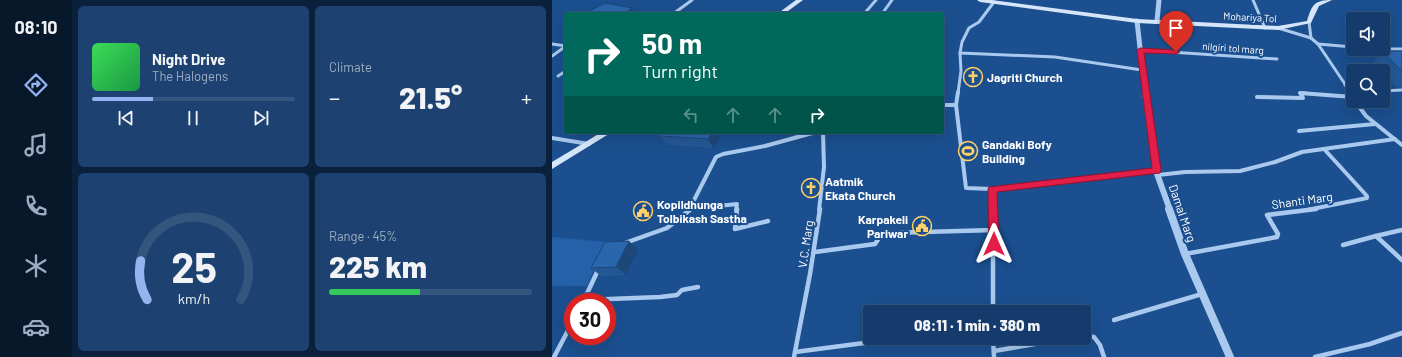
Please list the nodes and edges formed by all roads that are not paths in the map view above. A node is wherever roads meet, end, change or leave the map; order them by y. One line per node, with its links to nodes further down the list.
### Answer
1 (692, 0): 10 (street)
2 (800, 0): 11 (main road)
3 (876, 0): 12 (street)
4 (892, 0): 13 (street)
5 (980, 0): 9 (main road, Mohariya Tol)
6 (1159, 0): 15 (street)
7 (1253, 0): 17 (street)
8 (1329, 0): 16 (main road)
9 (991, 1): 14 (main road, Mohariya Tol); 28 (street)
10 (676, 12)
11 (783, 12)
12 (866, 12)
13 (883, 12)
14 (1137, 21): 15 (main road, Mohariya Tol); 27 (street, Damal Marg)
15 (1157, 21): 17 (main road, Mohariya Tol)
16 (1309, 22): 18 (main road, Mohariya Tol); 19 (street)
17 (1265, 28): 18 (main road, Mohariya Tol)
18 (1278, 28): 19 (street)
19 (1311, 38): 21 (street)
20 (552, 44): 22 (street)
21 (1318, 44): 23 (street); 34 (street)
22 (564, 46)
23 (1346, 46)
24 (564, 47): 29 (street)
25 (1390, 49): 26 (street)
26 (1402, 49)
27 (1140, 50): 30 (street, nilgiri tol marg); 31 (street, Damal Marg)
28 (960, 53): 31 (street); 39 (street)
29 (552, 56)
30 (1277, 59)
31 (1142, 70): 53 (street, Damal Marg)
32 (564, 72): 33 (street)
33 (558, 76)
34 (1345, 85)
35 (1402, 90): 36 (street)
36 (1390, 91)
37 (1346, 96): 38 (street)
38 (1257, 97)
39 (956, 104): 40 (street); 54 (street)
40 (944, 105)
41 (1360, 108): 42 (street)
42 (1375, 124): 43 (street); 48 (street)
43 (1299, 131)
44 (605, 134): 49 (main road)
45 (809, 134): 55 (street)
46 (823, 134): 62 (street, V.C. Marg)
47 (552, 138): 49 (street)
48 (1395, 139): 50 (street); 51 (street)
49 (589, 144): 52 (main road)
50 (1402, 145)
51 (1324, 149): 53 (street); 63 (street, Shanti Marg)
52 (552, 166)
53 (1157, 173): 54 (street); 63 (street, Damal Marg)
54 (992, 189): 57 (street)
55 (691, 209): 56 (street); 60 (street)
56 (768, 221)
57 (994, 230): 62 (street); 70 (street)
58 (1402, 230): 59 (street)
59 (1376, 236): 61 (street); 64 (street)
60 (618, 245)
61 (1343, 245)
62 (815, 252): 77 (street, V.C. Marg)
63 (1186, 254): 68 (street, Damal Marg)
64 (1402, 260)
65 (601, 262): 67 (street)
66 (698, 288): 69 (street)
67 (587, 293)
68 (1202, 294): 71 (street); 81 (street, Damal Marg)
69 (616, 299)
70 (993, 305)
71 (1114, 320)
72 (1402, 333): 82 (street)
73 (1091, 337): 80 (street)
74 (564, 338): 79 (street)
75 (863, 344): 77 (street)
76 (1037, 345): 78 (street)
77 (795, 354)
78 (994, 354)
79 (554, 357)
80 (1104, 357)
81 (1230, 357)
82 (1315, 357)

